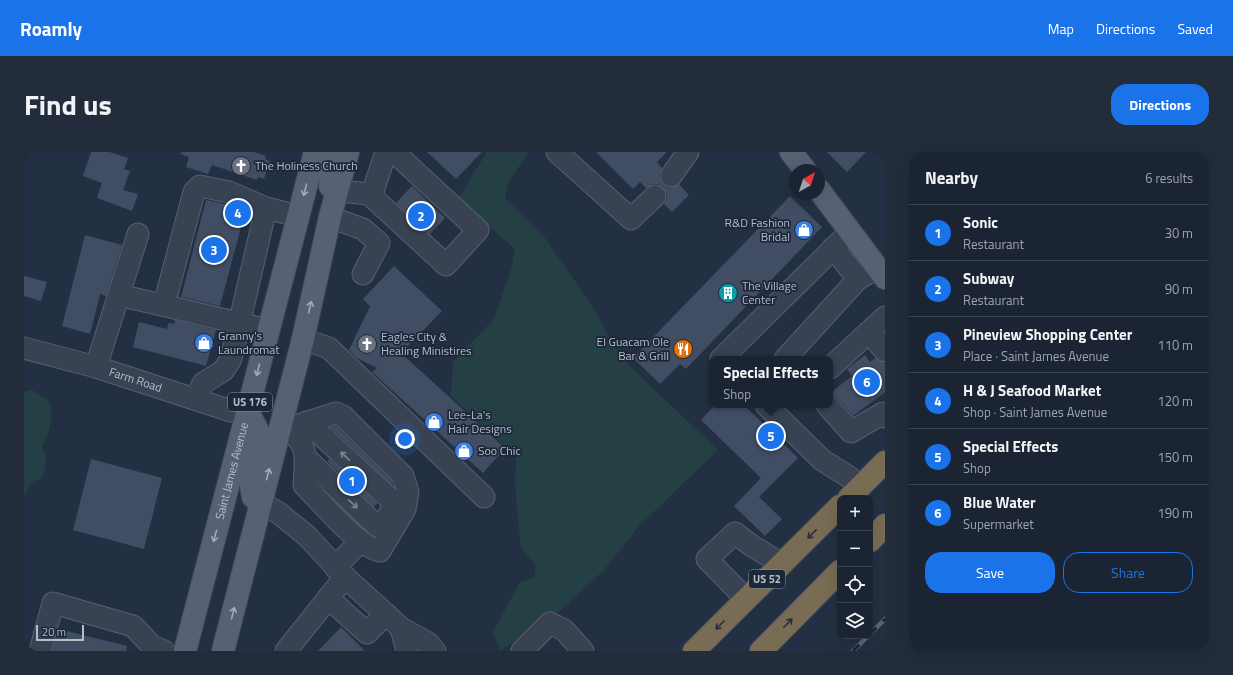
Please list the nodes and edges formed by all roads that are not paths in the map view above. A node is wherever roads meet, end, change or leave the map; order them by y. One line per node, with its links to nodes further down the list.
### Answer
1 (315, 152): 16 (main road, Saint James Avenue / US 176, one-way to 16)
2 (332, 152): 17 (main road)
3 (348, 152): 11 (main road, US 176)
4 (386, 152): 12 (street)
5 (394, 152): 12 (street)
6 (557, 152): 13 (street)
7 (688, 152): 10 (street)
8 (791, 152): 9 (main road)
9 (800, 164)
10 (671, 176)
11 (338, 191): 12 (street); 17 (main road, US 176)
12 (369, 194)
13 (655, 196)
14 (825, 198): 18 (main road)
15 (266, 208): 16 (street); 25 (street); 27 (street)
16 (298, 216): 28 (main road, Saint James Avenue / US 176)
17 (330, 217): 22 (street); 30 (main road, US 176, one-way to 17)
18 (850, 232): 20 (street); 21 (main road)
19 (138, 234): 24 (street)
20 (833, 248): 23 (street); 33 (street)
21 (881, 273): 23 (street)
22 (363, 274)
23 (858, 279): 34 (street)
24 (119, 295): 25 (street); 36 (street)
25 (164, 305): 27 (street)
26 (885, 317): 29 (street)
27 (239, 323): 28 (street); 37 (street)
28 (268, 330): 40 (main road, Saint James Avenue / US 176, one-way to 40)
29 (869, 332): 32 (street); 35 (street)
30 (303, 339): 43 (main road, US 176); 47 (street)
31 (24, 348): 36 (street, Farm Road)
32 (885, 352)
33 (723, 356)
34 (792, 356)
35 (833, 365)
36 (96, 367): 37 (street, Farm Road)
37 (196, 398): 40 (street, Farm Road)
38 (769, 408): 46 (street)
39 (831, 408): 41 (street)
40 (248, 412): 48 (main road); 61 (main road, Saint James Avenue / US 176, one-way to 61)
41 (884, 414)
42 (307, 422): 43 (street); 44 (street, one-way to 42); 52 (street)
43 (283, 428): 44 (street); 48 (main road, US 176, one-way to 43)
44 (305, 457): 52 (street)
45 (885, 462): 46 (highway)
46 (854, 493)
47 (484, 497)
48 (261, 502): 54 (street); 62 (main road, US 176, one-way to 48)
49 (837, 509): 53 (highway, US 52, one-way to 53)
50 (885, 525): 51 (highway)
51 (873, 538)
52 (360, 542): 54 (street)
53 (782, 564): 57 (highway, US 52); 57 (street)
54 (340, 572): 56 (street); 58 (street)
55 (837, 574): 69 (highway, one-way to 55)
56 (328, 598): 58 (street); 63 (street)
57 (746, 599): 68 (highway, US 52, one-way to 68)
58 (393, 621): 64 (street); 65 (street)
59 (40, 651): 60 (street)
60 (164, 651)
61 (185, 651)
62 (223, 651)
63 (286, 651)
64 (407, 651)
65 (435, 651)
66 (522, 651): 67 (street)
67 (583, 651)
68 (694, 651)
69 (761, 651)

